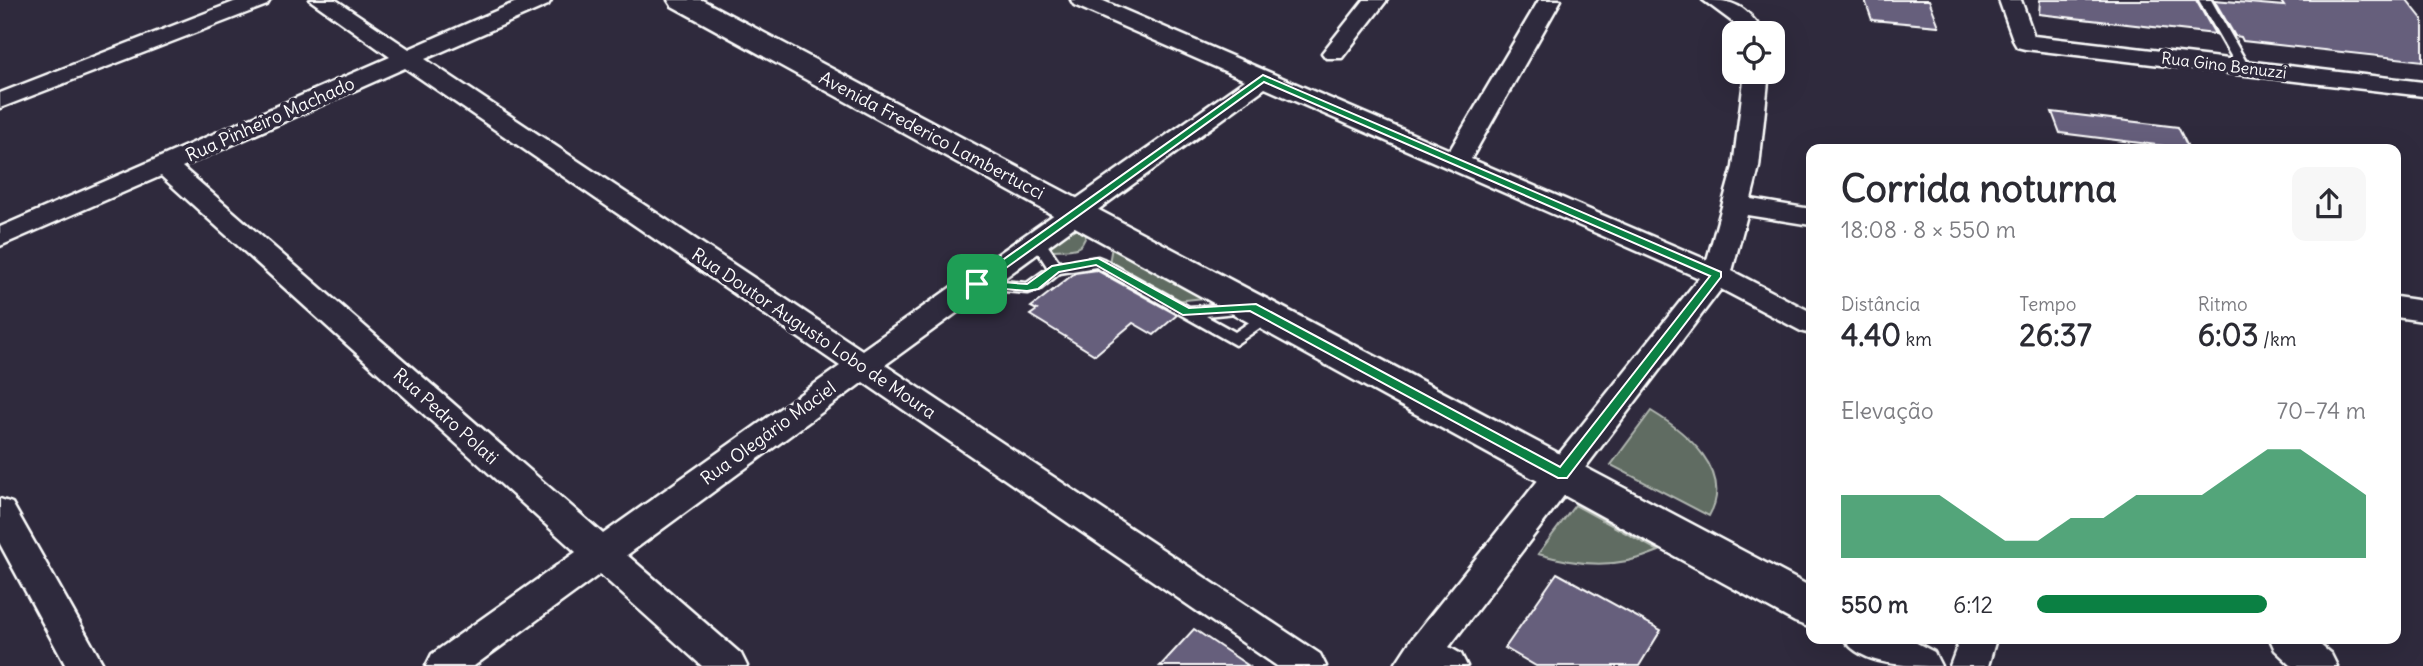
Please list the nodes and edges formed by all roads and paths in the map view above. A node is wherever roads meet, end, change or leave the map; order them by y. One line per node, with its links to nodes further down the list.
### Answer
1 (260, 0): 18 (street)
2 (321, 0): 13 (street, Rua Doutor Augusto Lobo de Moura)
3 (540, 0): 13 (street, Rua Pinheiro Machado)
4 (682, 0): 24 (street, Avenida Frederico Lambertucci)
5 (1083, 0): 15 (street)
6 (1376, 0): 12 (street)
7 (1550, 0): 19 (street)
8 (1714, 0): 11 (street)
9 (2010, 0): 14 (street, Rua Gino Benuzzi)
10 (2205, 0): 14 (lane)
11 (1744, 21)
12 (1334, 53)
13 (408, 58): 20 (street, Rua Pinheiro Machado); 34 (street, Rua Doutor Augusto Lobo de Moura)
14 (2243, 68): 17 (street, Rua Gino Benuzzi)
15 (1263, 78): 19 (street); 24 (street, Rua Olegário Maciel)
16 (1756, 84): 21 (street)
17 (2423, 89)
18 (0, 101)
19 (1456, 162): 27 (street)
20 (164, 165): 23 (street, Rua Pinheiro Machado); 37 (street, Rua Pedro Polati)
21 (1737, 205): 22 (street); 27 (street)
22 (1806, 216)
23 (0, 237)
24 (1096, 238): 25 (street, Rua Olegário Maciel); 26 (lane); 30 (lane); 31 (street, Avenida Frederico Lambertucci)
25 (1037, 240): 26 (lane); 28 (street, Rua Olegário Maciel)
26 (1056, 269): 28 (lane)
27 (1717, 275): 33 (street); 35 (street)
28 (977, 284): 34 (street, Rua Olegário Maciel)
29 (2401, 308): 32 (street)
30 (1187, 312): 31 (lane); 31 (lane)
31 (1260, 312): 35 (street, Avenida Frederico Lambertucci)
32 (2423, 312)
33 (1806, 321)
34 (863, 366): 37 (street, Rua Olegário Maciel); 46 (street, Rua Doutor Augusto Lobo de Moura)
35 (1562, 474): 38 (street, Avenida Frederico Lambertucci); 42 (street)
36 (0, 512): 43 (street)
37 (601, 554): 44 (street, Rua Olegário Maciel); 45 (street, Rua Pedro Polati)
38 (1806, 606)
39 (1876, 644): 47 (street)
40 (1976, 644): 48 (street)
41 (2294, 644): 49 (street)
42 (1428, 661)
43 (85, 666)
44 (445, 666)
45 (728, 666)
46 (1307, 666)
47 (1918, 666)
48 (1969, 666)
49 (2318, 666)

